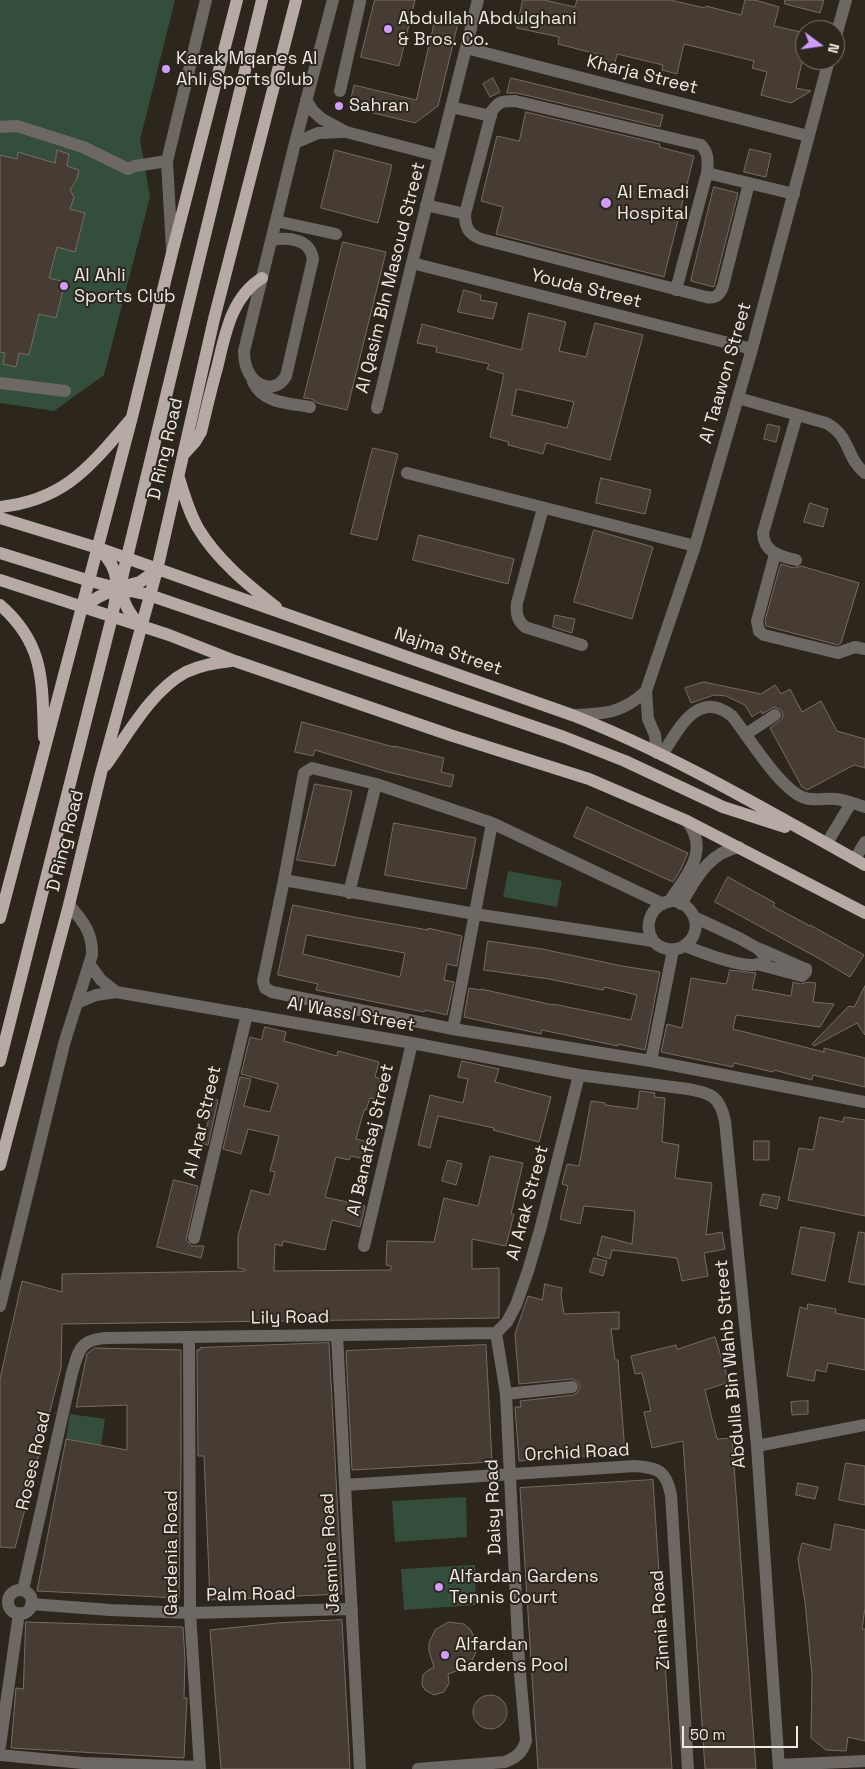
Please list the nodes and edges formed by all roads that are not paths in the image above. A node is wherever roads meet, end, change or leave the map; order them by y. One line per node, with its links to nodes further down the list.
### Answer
1 (206, 0): 21 (street)
2 (237, 0): 32 (main road)
3 (262, 0): 56 (main road)
4 (296, 0): 45 (main road, D Ring Road)
5 (333, 0): 13 (street)
6 (478, 0): 10 (street, Al Qasim BIn Masoud Street)
7 (846, 0): 9 (street)
8 (360, 2): 12 (street)
9 (840, 20)
10 (466, 48): 14 (street, Al Qasim BIn Masoud Street); 18 (street, Kharja Street)
11 (826, 70): 18 (street, Al Taawon Street)
12 (340, 91)
13 (306, 100): 17 (street, Al Qasim BIn Masoud Street); 19 (street)
14 (452, 107): 15 (street); 20 (street, Al Qasim BIn Masoud Street)
15 (491, 116): 22 (street); 26 (street)
16 (0, 127): 21 (street)
17 (346, 132): 19 (street, Al Qasim BIn Masoud Street); 20 (street, Al Qasim BIn Masoud Street)
18 (808, 136): 24 (street, Al Taawon Street)
19 (295, 143): 27 (street)
20 (439, 156): 25 (street, Al Qasim BIn Masoud Street)
21 (167, 162): 32 (street)
22 (707, 173): 23 (street); 35 (street)
23 (749, 183): 24 (street); 35 (street)
24 (794, 194): 36 (street, Al Taawon Street)
25 (426, 205): 26 (street); 33 (street, Al Qasim BIn Masoud Street)
26 (465, 214): 35 (street)
27 (276, 221): 28 (street); 31 (street)
28 (298, 225): 29 (street); 30 (street)
29 (336, 234)
30 (294, 239): 31 (street); 37 (street)
31 (272, 240): 34 (street)
32 (172, 253): 44 (main road)
33 (412, 263): 36 (street, Youda Street); 42 (street, Al Qasim BIn Masoud Street)
34 (262, 278): 37 (street); 45 (main road)
35 (676, 290)
36 (752, 349): 40 (street, Al Taawon Street)
37 (251, 377): 41 (street)
38 (0, 383): 39 (street)
39 (65, 391)
40 (738, 398): 43 (street); 52 (street, Al Taawon Street)
41 (310, 407)
42 (377, 408)
43 (797, 415): 47 (street); 55 (street)
44 (132, 417): 49 (main road); 53 (main road)
45 (183, 455): 48 (main road, D Ring Road)
46 (407, 473): 50 (street)
47 (865, 473)
48 (178, 476): 58 (main road, D Ring Road); 65 (main road)
49 (0, 507)
50 (542, 508): 52 (street); 68 (street)
51 (0, 518): 53 (main road, Najma Street)
52 (695, 546): 71 (street, Al Taawon Street)
53 (98, 548): 56 (main road, Najma Street); 60 (main road); 61 (main road)
54 (0, 553): 60 (main road)
55 (775, 554): 57 (street); 69 (street)
56 (126, 558): 58 (main road, Najma Street); 61 (main road)
57 (796, 560)
58 (157, 570): 61 (main road); 62 (main road, D Ring Road); 65 (main road, Najma Street)
59 (0, 580): 64 (main road)
60 (90, 582): 61 (main road); 64 (main road)
61 (119, 589): 62 (main road); 64 (main road); 66 (main road); 67 (main road)
62 (149, 595): 67 (main road, D Ring Road); 83 (main road)
63 (0, 605): 75 (main road)
64 (82, 608): 66 (main road); 75 (main road)
65 (284, 613): 72 (main road, Najma Street)
66 (112, 617): 67 (main road); 106 (main road)
67 (141, 626): 70 (main road); 77 (main road, D Ring Road)
68 (582, 645)
69 (865, 649)
70 (235, 661): 77 (main road); 81 (main road)
71 (646, 692): 72 (street); 76 (street, Al Taawon Street)
72 (572, 715): 76 (main road, Najma Street)
73 (775, 715): 74 (street)
74 (746, 734): 76 (street); 79 (street)
75 (45, 751): 95 (main road)
76 (660, 754): 83 (main road, Najma Street)
77 (101, 773): 91 (main road, D Ring Road)
78 (376, 784): 82 (street); 88 (street); 89 (street)
79 (851, 803): 80 (street); 85 (street)
80 (865, 807)
81 (688, 821): 86 (main road); 90 (street)
82 (492, 823): 90 (street); 93 (street)
83 (814, 836): 85 (main road, Najma Street)
84 (865, 842): 87 (street)
85 (826, 843): 87 (main road, Najma Street)
86 (738, 847): 90 (street); 92 (main road)
87 (860, 862)
88 (284, 880): 89 (street); 104 (street)
89 (349, 892): 93 (street)
90 (671, 903): 94 (street); 96 (street)
91 (69, 905): 100 (street, D Ring Road); 110 (main road, D Ring Road)
92 (865, 913)
93 (475, 914): 96 (street); 104 (street)
94 (694, 917): 97 (street); 98 (street)
95 (0, 918)
96 (653, 941): 97 (street)
97 (679, 948): 99 (street); 107 (street)
98 (757, 948): 99 (street); 99 (street)
99 (757, 964)
100 (90, 965): 101 (street); 102 (street, D Ring Road)
101 (116, 992): 102 (street, Al Wassl Street); 103 (street, Al Wassl Street)
102 (77, 1004): 113 (street, D Ring Road)
103 (247, 1014): 105 (street, Al Wassl Street); 111 (street, Al Arar Street)
104 (454, 1029): 107 (street)
105 (412, 1043): 108 (street, Al Wassl Street); 112 (street, Al Banafsaj Street)
106 (0, 1061)
107 (651, 1061): 109 (street)
108 (579, 1075): 114 (street, Al Arak Street); 120 (street, Abdulla Bin Wahb Street)
109 (865, 1102)
110 (0, 1165)
111 (194, 1238)
112 (364, 1246)
113 (0, 1306)
114 (496, 1333): 115 (street, Lily Road); 118 (street, Daisy Road)
115 (337, 1335): 116 (street, Lily Road); 123 (street, Jasmine Road)
116 (189, 1336): 125 (street, Lily Road); 129 (street, Gardenia Road)
117 (572, 1388): 118 (street)
118 (506, 1394): 122 (street, Daisy Road)
119 (865, 1424): 120 (street)
120 (757, 1446): 135 (street, Abdulla Bin Wahb Street)
121 (661, 1472): 122 (street, Orchid Road); 139 (street, Zinnia Road)
122 (510, 1474): 123 (street, Orchid Road); 138 (street, Daisy Road)
123 (345, 1485): 127 (street, Jasmine Road)
124 (0, 1590): 125 (street)
125 (18, 1591): 126 (street); 128 (street)
126 (31, 1604): 128 (street); 129 (street, Palm Road)
127 (352, 1609): 129 (street, Palm Road); 137 (street, Jasmine Road)
128 (10, 1610): 130 (street)
129 (190, 1614): 136 (street, Gardenia Road)
130 (0, 1746)
131 (0, 1755): 133 (street)
132 (865, 1761): 135 (street)
133 (83, 1766): 134 (street)
134 (119, 1767): 136 (street)
135 (779, 1767)
136 (200, 1768)
137 (360, 1769)
138 (418, 1769)
139 (688, 1769)

